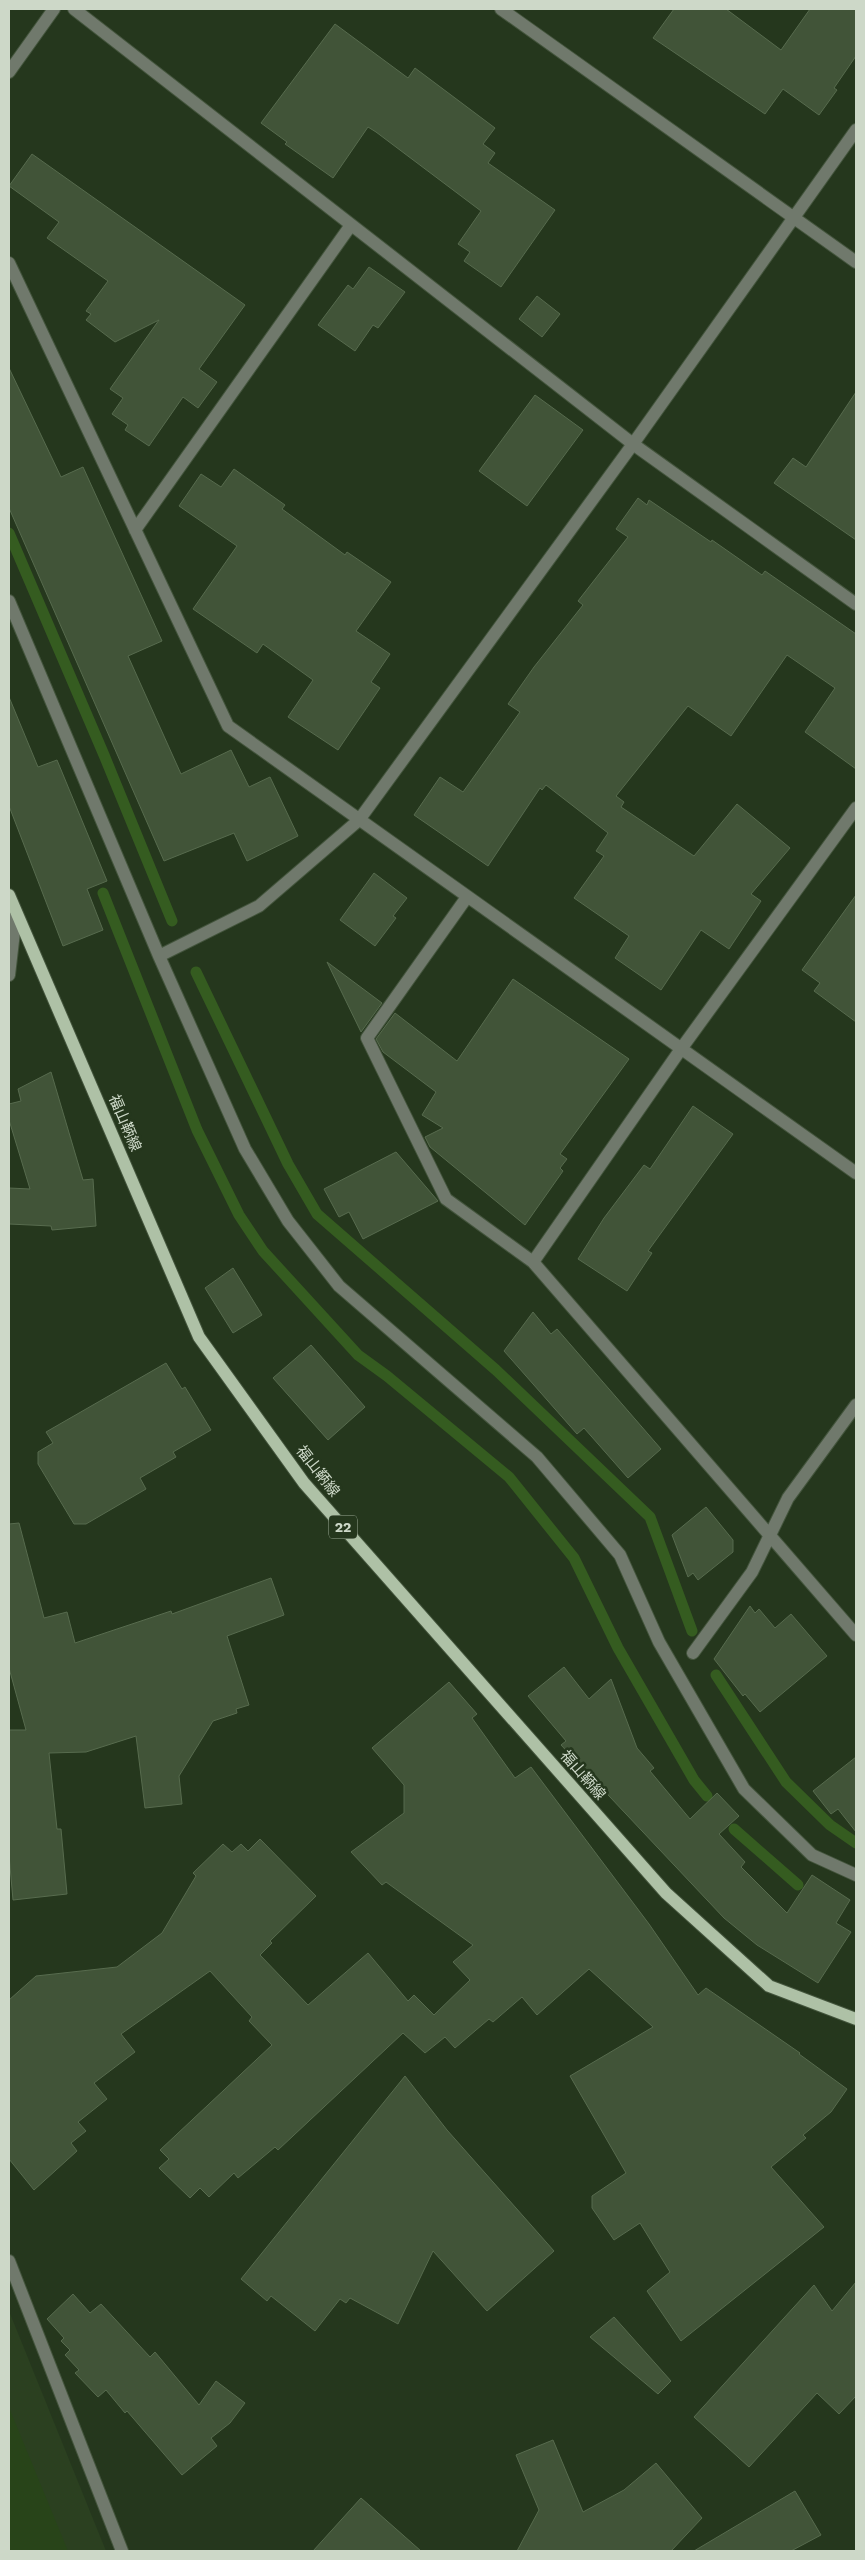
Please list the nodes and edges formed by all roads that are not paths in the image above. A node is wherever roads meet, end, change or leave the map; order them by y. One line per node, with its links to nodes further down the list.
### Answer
1 (54, 9): 4 (street)
2 (74, 9): 7 (street)
3 (501, 9): 6 (street)
4 (9, 72)
5 (856, 130): 6 (street)
6 (794, 218): 8 (street); 10 (street)
7 (351, 225): 10 (street); 11 (street)
8 (856, 262)
9 (9, 263): 11 (street)
10 (633, 444): 13 (street); 15 (street)
11 (135, 530): 15 (street)
12 (9, 601): 19 (street)
13 (856, 604)
14 (856, 808): 21 (street)
15 (359, 820): 17 (street); 19 (street)
16 (9, 895): 18 (main road, 福山鞆線 / 22)
17 (467, 897): 21 (street); 23 (street)
18 (16, 915): 20 (street); 29 (main road, 福山鞆線 / 22)
19 (159, 956): 28 (street)
20 (9, 975)
21 (681, 1049): 22 (street); 23 (street)
22 (856, 1173)
23 (533, 1262): 25 (street)
24 (856, 1405): 25 (street)
25 (770, 1535): 26 (street); 27 (street)
26 (856, 1635)
27 (693, 1653)
28 (856, 1875)
29 (856, 2020)
30 (9, 2260): 31 (street)
31 (122, 2551)

